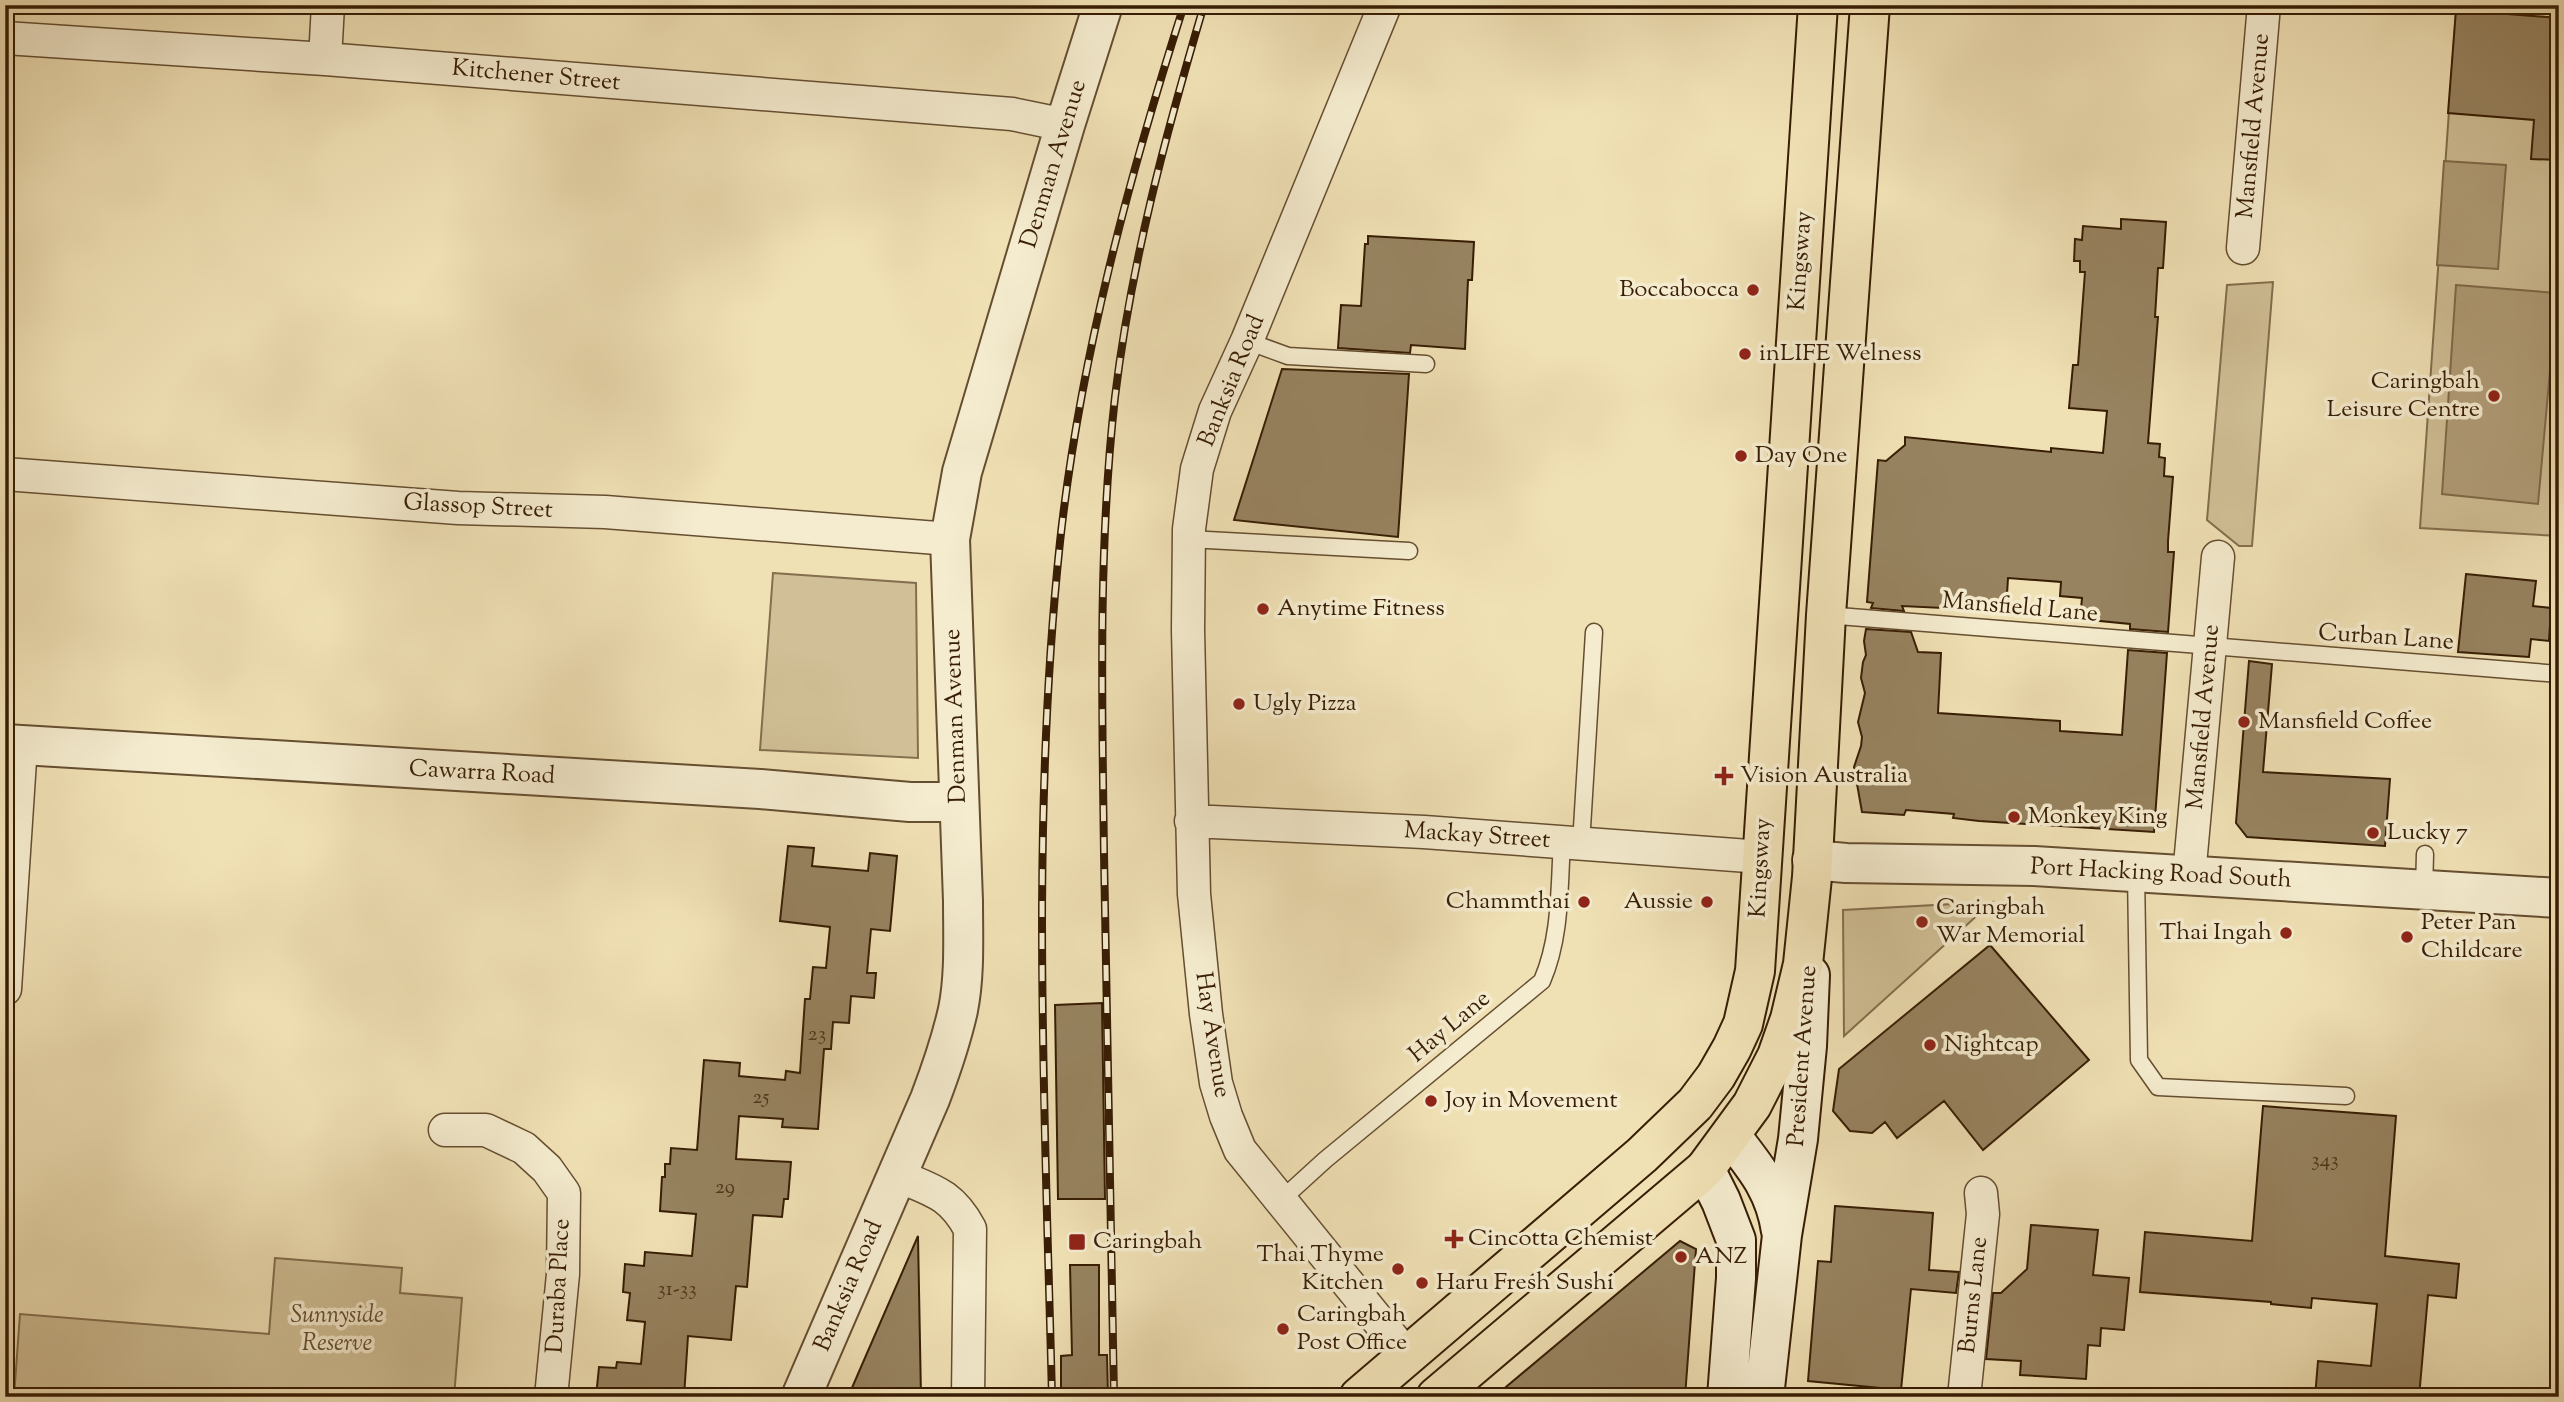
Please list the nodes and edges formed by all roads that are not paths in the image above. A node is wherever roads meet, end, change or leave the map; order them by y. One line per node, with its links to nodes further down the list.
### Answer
1 (328, 5): 8 (street)
2 (1103, 5): 9 (street, Denman Avenue)
3 (1385, 5): 11 (street, Banksia Road)
4 (1818, 5): 26 (main road, Kingsway)
5 (1870, 5): 18 (main road, Kingsway)
6 (2264, 5): 10 (street, Mansfield Avenue)
7 (5, 38): 8 (street, Kitchener Street)
8 (324, 59): 9 (street, Kitchener Street)
9 (1065, 125): 14 (street, Denman Avenue)
10 (2243, 248)
11 (1247, 341): 12 (lane); 15 (street, Banksia Road)
12 (1426, 364)
13 (5, 474): 14 (street, Glassop Street)
14 (950, 539): 23 (street, Denman Avenue)
15 (1189, 539): 16 (lane); 24 (street, Banksia Road)
16 (1409, 551)
17 (2218, 557): 20 (street, Mansfield Avenue)
18 (1826, 615): 20 (lane, Mansfield Lane); 27 (main road, Kingsway)
19 (1594, 632): 25 (lane, Hay Lane)
20 (2211, 646): 21 (lane, Curban Lane); 29 (street, Mansfield Avenue)
21 (2559, 674)
22 (13, 744): 23 (street, Cawarra Road); 31 (street)
23 (959, 802): 37 (street, Denman Avenue)
24 (1191, 821): 25 (street, Mackay Street); 39 (street, Hay Avenue)
25 (1572, 843): 26 (street, Mackay Street); 39 (lane, Hay Lane)
26 (1762, 857): 27 (main road, Port Hacking Road South); 33 (main road, Kingsway)
27 (1812, 868): 28 (street, Port Hacking Road South); 35 (main road, Kingsway); 40 (street, President Avenue)
28 (2136, 873): 29 (street, Port Hacking Road South); 32 (lane)
29 (2189, 876): 30 (street, Port Hacking Road South)
30 (2559, 898)
31 (5, 989)
32 (2346, 1096)
33 (1695, 1104): 35 (main road, President Avenue); 36 (main road); 41 (main road, Kingsway)
34 (445, 1130): 45 (street, Duraba Place)
35 (1731, 1136): 36 (main road, Kingsway); 40 (street, President Avenue)
36 (1705, 1169): 42 (street); 43 (main road, Kingsway)
37 (896, 1175): 46 (street, Banksia Road); 47 (street)
38 (1981, 1193): 50 (street, Burns Lane)
39 (1280, 1201): 41 (street, Hay Avenue)
40 (1782, 1235): 44 (street, President Avenue)
41 (1406, 1356): 43 (main road); 48 (main road, Kingsway)
42 (1727, 1394): 44 (street)
43 (1437, 1395)
44 (1764, 1396): 49 (street)
45 (551, 1397)
46 (801, 1397)
47 (968, 1397)
48 (1359, 1397)
49 (1772, 1397)
50 (1964, 1397)

